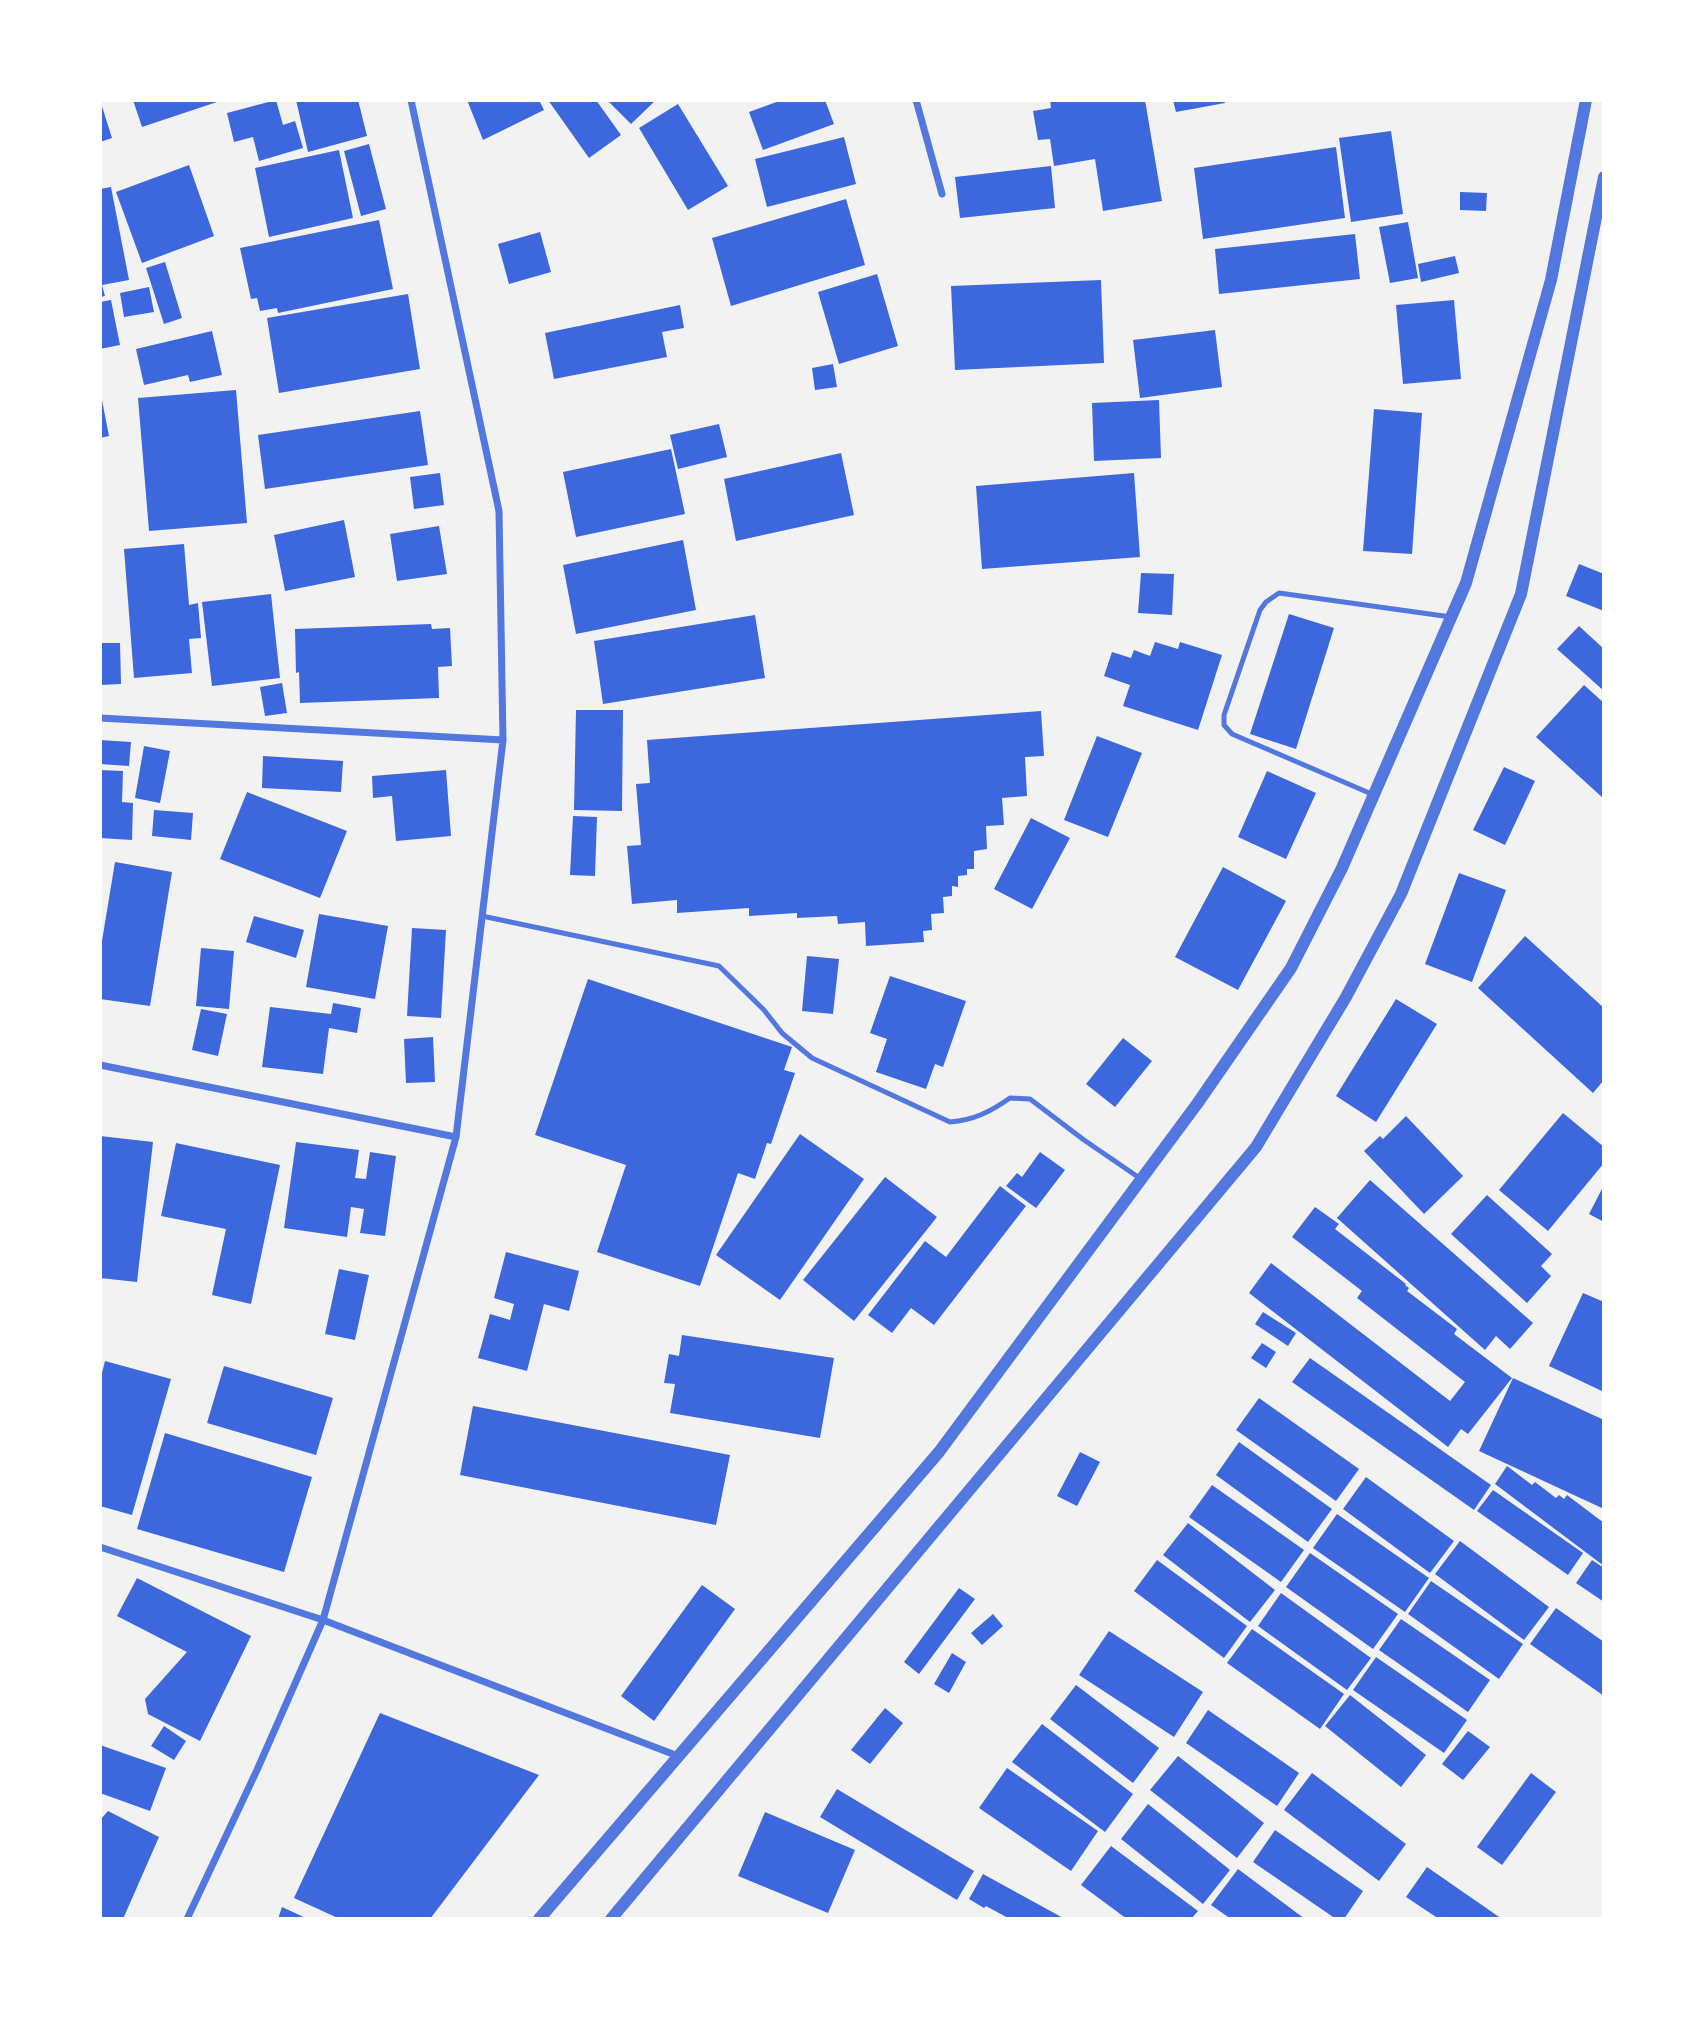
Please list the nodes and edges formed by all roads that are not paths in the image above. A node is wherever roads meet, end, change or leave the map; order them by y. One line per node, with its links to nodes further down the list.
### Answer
1 (411, 100): 8 (street)
2 (916, 100): 5 (street)
3 (1587, 100): 6 (street)
4 (1604, 177): 19 (street)
5 (942, 194)
6 (1451, 617): 9 (street); 9 (lane)
7 (100, 718): 8 (street)
8 (503, 740): 10 (street)
9 (1374, 795): 13 (street)
10 (482, 916): 12 (street); 13 (lane)
11 (100, 1065): 12 (street)
12 (456, 1137): 15 (street)
13 (1142, 1179): 16 (street)
14 (100, 1547): 15 (street)
15 (323, 1620): 16 (street); 17 (street)
16 (678, 1756): 18 (street)
17 (187, 1919)
18 (539, 1919)
19 (611, 1919)

